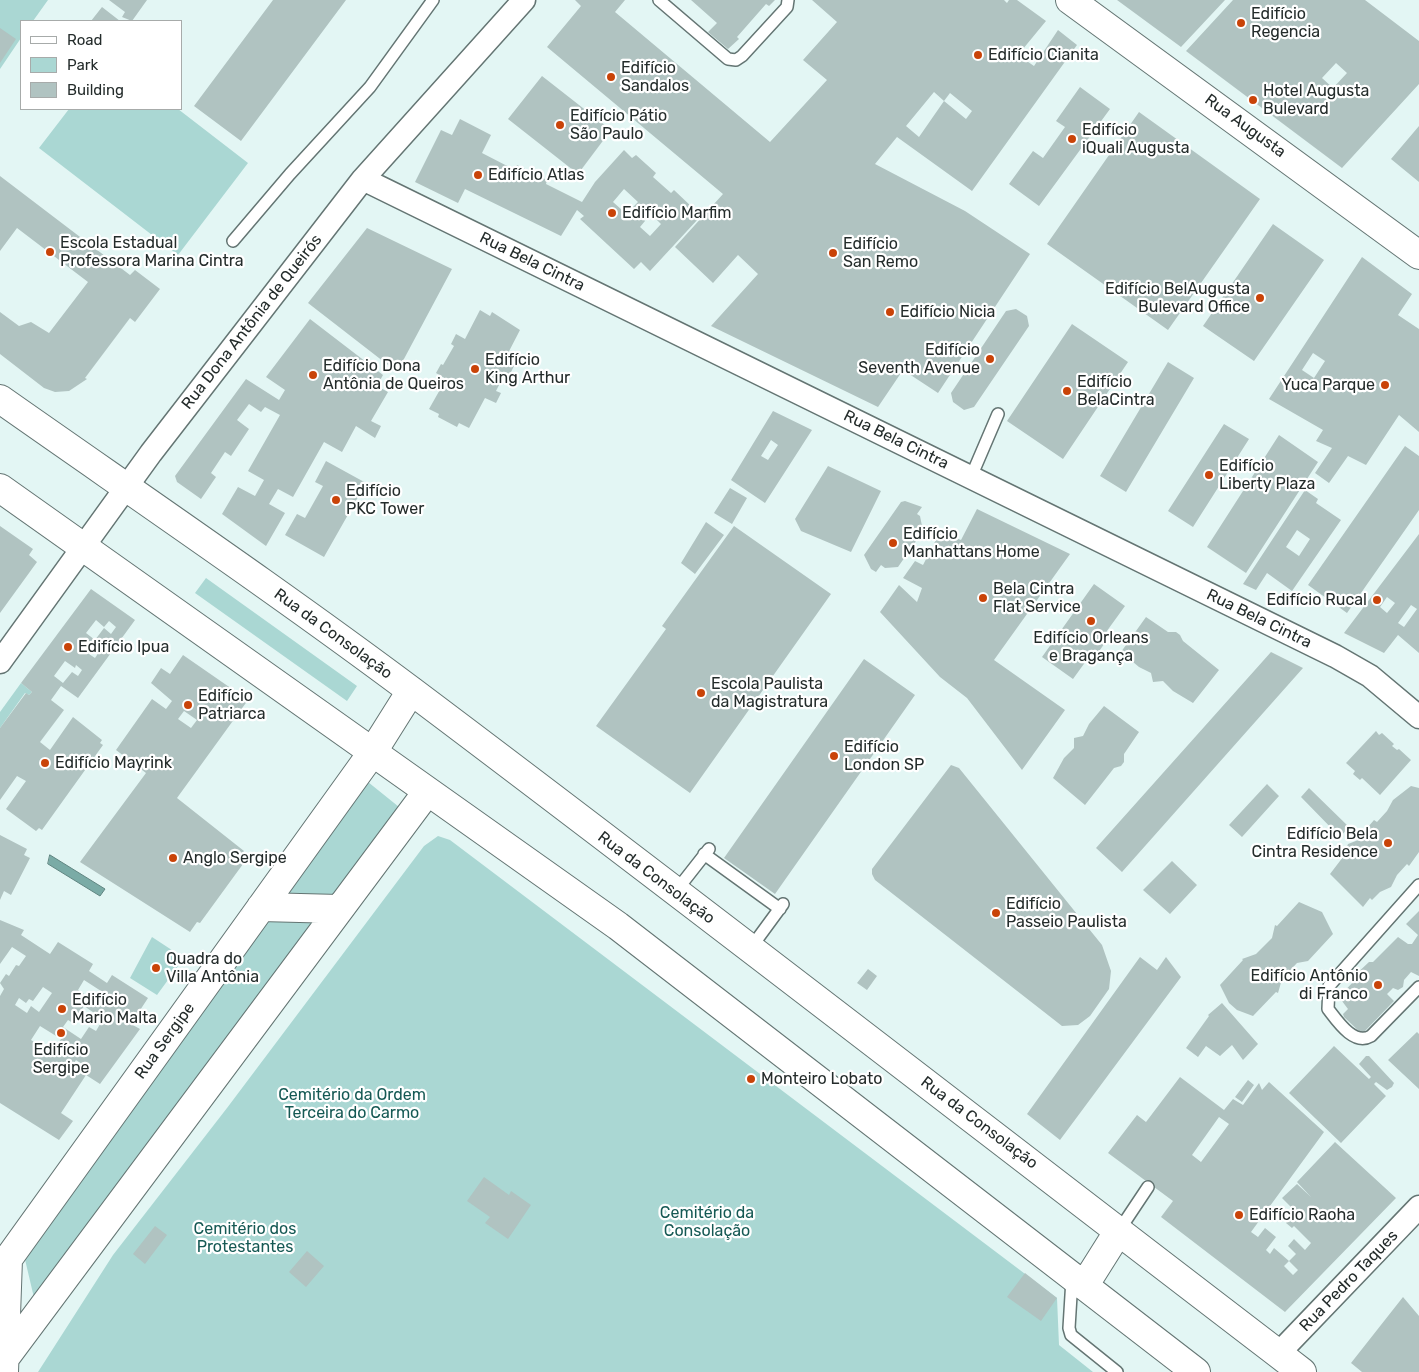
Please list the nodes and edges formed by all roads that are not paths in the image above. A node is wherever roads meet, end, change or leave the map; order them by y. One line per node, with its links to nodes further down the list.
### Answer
1 (433, 0): 7 (lane)
2 (524, 0): 6 (street, Rua Dona Antônia de Queirós)
3 (660, 0): 4 (lane)
4 (788, 0)
5 (1070, 0): 8 (main road, Rua Augusta)
6 (363, 179): 11 (street, Rua Bela Cintra); 12 (street, Rua Dona Antônia de Queirós)
7 (233, 241)
8 (1419, 255)
9 (0, 400): 12 (main road, Rua da Consolação)
10 (998, 414): 11 (lane)
11 (971, 478): 17 (street, Rua Bela Cintra)
12 (126, 487): 14 (street, Rua Dona Antônia de Queirós); 16 (main road, Rua da Consolação)
13 (0, 488): 14 (main road)
14 (83, 547): 15 (street, Rua Dona Antônia de Queirós); 18 (main road)
15 (0, 662)
16 (411, 691): 18 (main road, Rua Sergipe); 21 (main road, Rua da Consolação)
17 (1419, 717)
18 (372, 753): 19 (main road); 22 (main road, Rua Sergipe)
19 (427, 792): 23 (main road, Rua Sergipe); 30 (main road)
20 (1419, 886): 25 (lane)
21 (675, 893): 24 (main road, Rua da Consolação); 24 (lane)
22 (261, 906): 23 (main road); 29 (main road, Rua Sergipe)
23 (339, 909): 32 (main road, Rua Sergipe)
24 (750, 949): 28 (main road, Rua da Consolação)
25 (1419, 987)
26 (1148, 1187): 28 (lane)
27 (1419, 1207): 31 (street, Rua Pedro Taques)
28 (1118, 1232): 30 (main road); 31 (main road, Rua da Consolação)
29 (4, 1258): 32 (main road, Rua Sergipe)
30 (1078, 1282): 33 (lane); 34 (main road)
31 (1278, 1354): 35 (main road, Rua da Consolação)
32 (5, 1365)
33 (1117, 1372)
34 (1196, 1372)
35 (1302, 1372)

